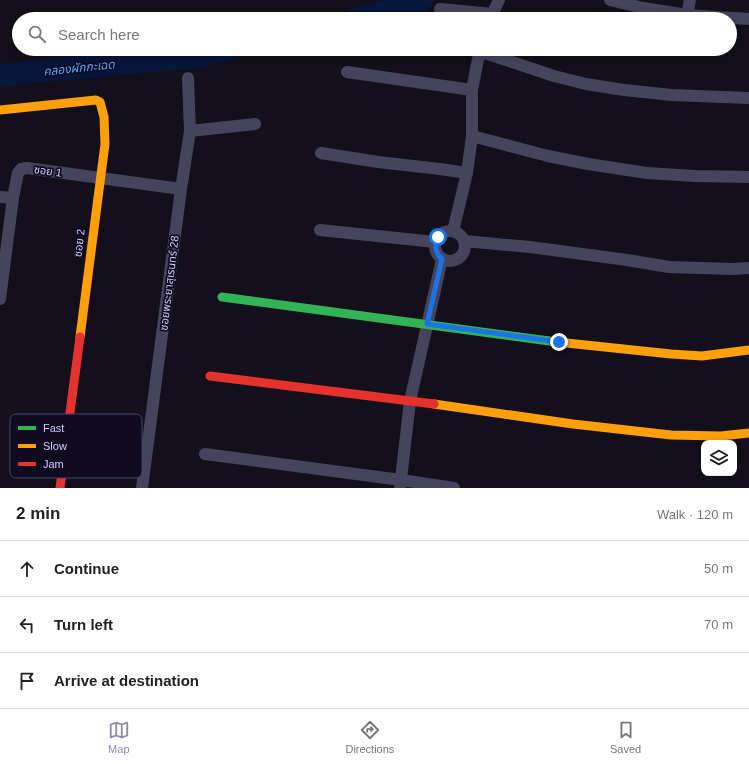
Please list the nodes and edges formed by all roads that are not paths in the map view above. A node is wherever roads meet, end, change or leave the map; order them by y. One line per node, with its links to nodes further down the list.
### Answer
1 (499, 0): 6 (street)
2 (610, 0): 7 (street)
3 (690, 0): 8 (street)
4 (440, 9): 5 (street)
5 (459, 12)
6 (493, 12)
7 (668, 12)
8 (688, 12)
9 (737, 17): 10 (street)
10 (749, 18)
11 (478, 56): 15 (street)
12 (496, 56): 16 (street)
13 (347, 72): 15 (street)
14 (188, 78): 19 (street, ซอยพระยาสุเรนทร์ 28)
15 (472, 90): 20 (street)
16 (749, 98)
17 (0, 110): 24 (street, ซอย 2)
18 (255, 124): 19 (street)
19 (190, 131): 25 (street, ซอยพระยาสุเรนทร์ 28)
20 (472, 136): 22 (street); 23 (street)
21 (321, 153): 22 (street)
22 (467, 173): 29 (street)
23 (749, 177)
24 (100, 178): 25 (street, ซอย 1); 27 (street, ซอย 1); 41 (street, ซอย 2)
25 (181, 189): 47 (street, ซอยพระยาสุเรนทร์ 28)
26 (0, 197): 27 (street)
27 (13, 198): 34 (street, ซอย 1)
28 (320, 230): 31 (street)
29 (453, 231): 30 (street); 31 (street)
30 (464, 240): 32 (street); 33 (street)
31 (435, 242): 32 (street)
32 (442, 259): 37 (street)
33 (749, 268)
34 (1, 277): 36 (street, ซอย 1)
35 (222, 297): 37 (street)
36 (0, 299)
37 (427, 324): 38 (street); 40 (street)
38 (749, 350)
39 (210, 376): 40 (street)
40 (410, 401): 42 (street); 45 (street)
41 (70, 414)
42 (749, 433)
43 (205, 454): 45 (street)
44 (61, 478): 46 (street, ซอย 2)
45 (400, 484): 48 (street)
46 (60, 488)
47 (142, 488)
48 (454, 488)

